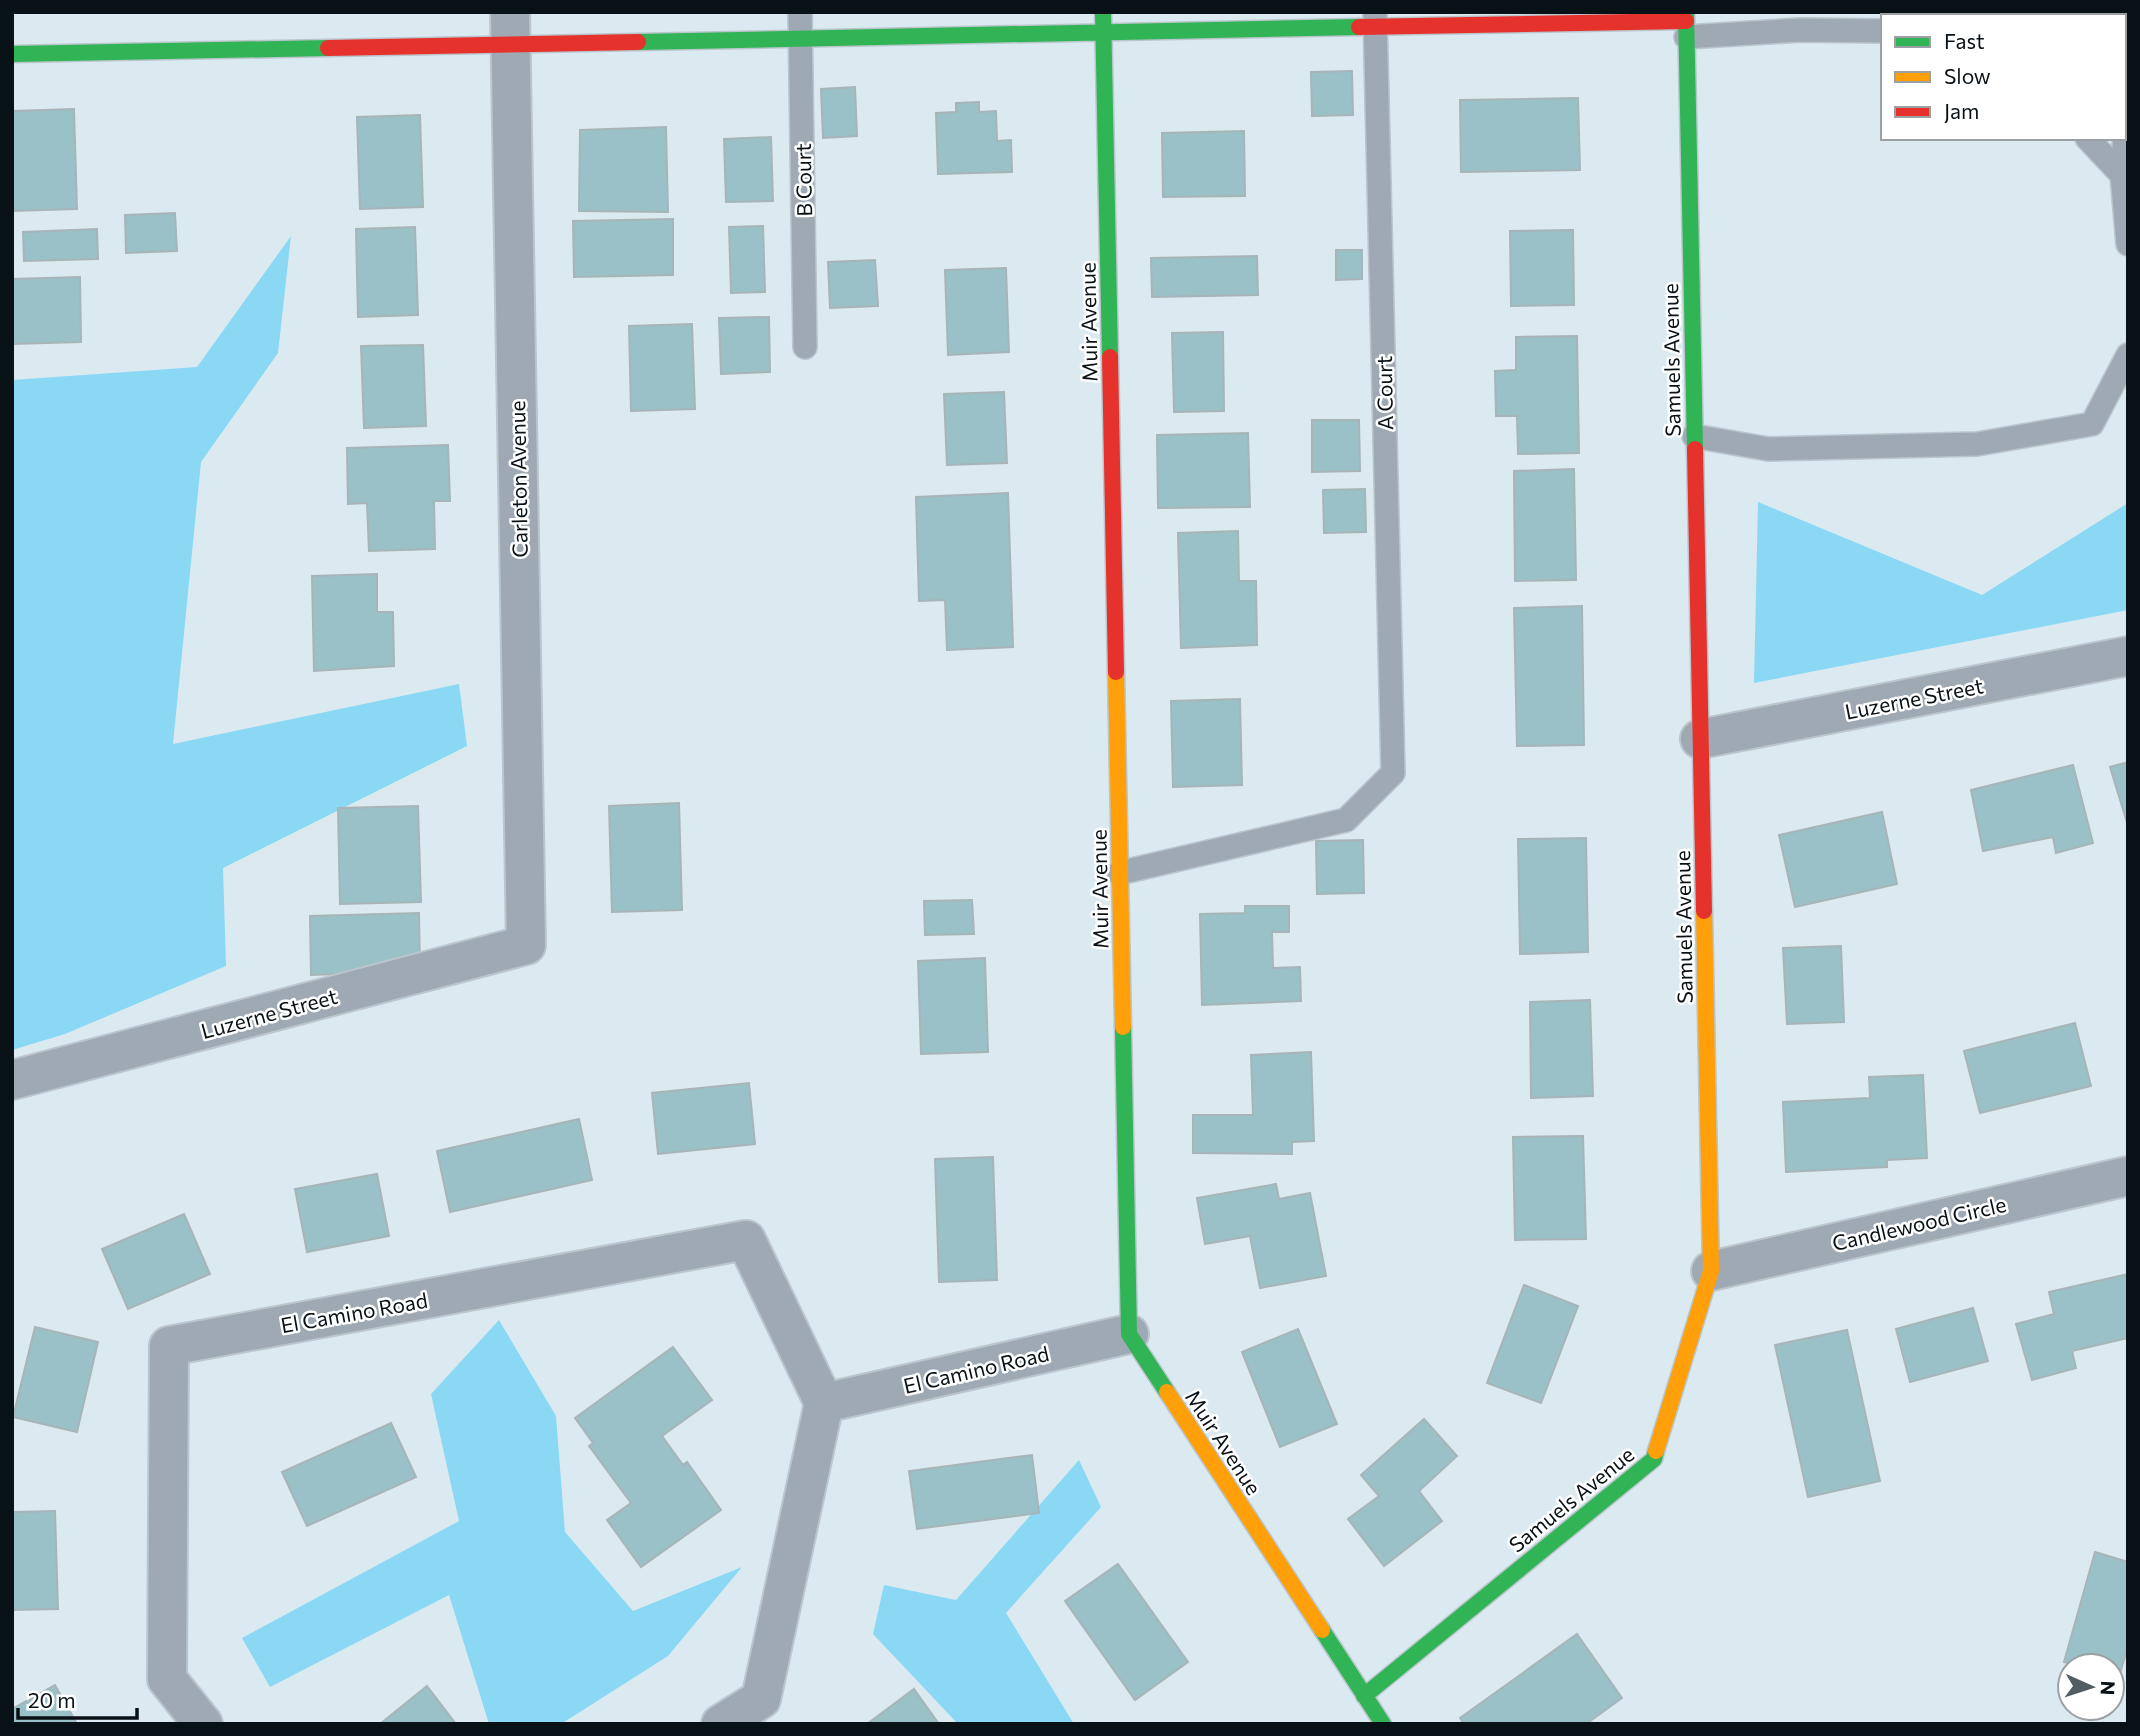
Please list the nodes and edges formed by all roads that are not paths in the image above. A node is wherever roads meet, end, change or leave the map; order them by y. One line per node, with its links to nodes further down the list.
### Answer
1 (800, 12): 10 (lane, B Court)
2 (1103, 12): 9 (street, Muir Avenue)
3 (2127, 12): 5 (lane)
4 (1375, 19): 6 (street); 9 (street); 23 (lane, A Court)
5 (2128, 20)
6 (1686, 23): 8 (lane); 20 (street, Samuels Avenue)
7 (510, 28): 10 (street); 11 (street); 24 (street, Carleton Avenue)
8 (1881, 31)
9 (1103, 32): 10 (street); 23 (street, Muir Avenue)
10 (801, 38): 18 (lane, B Court)
11 (12, 54)
12 (2128, 90): 13 (lane)
13 (2126, 118)
14 (2089, 140): 16 (lane)
15 (2124, 140): 16 (lane)
16 (2122, 175): 17 (lane)
17 (2128, 244)
18 (805, 347)
19 (2128, 355): 20 (lane)
20 (1694, 436): 22 (street, Samuels Avenue)
21 (2128, 656): 22 (street, Luzerne Street)
22 (1700, 739): 27 (street, Samuels Avenue)
23 (1119, 873): 28 (street, Muir Avenue)
24 (526, 946): 25 (street, Luzerne Street)
25 (12, 1080)
26 (2128, 1176): 27 (street, Candlewood Circle)
27 (1711, 1271): 30 (street, Samuels Avenue)
28 (1129, 1334): 29 (street, El Camino Road); 30 (street, Muir Avenue)
29 (824, 1404): 31 (street, El Camino Road); 32 (street)
30 (1364, 1696): 33 (street, Muir Avenue)
31 (203, 1724)
32 (720, 1724)
33 (1383, 1724)

